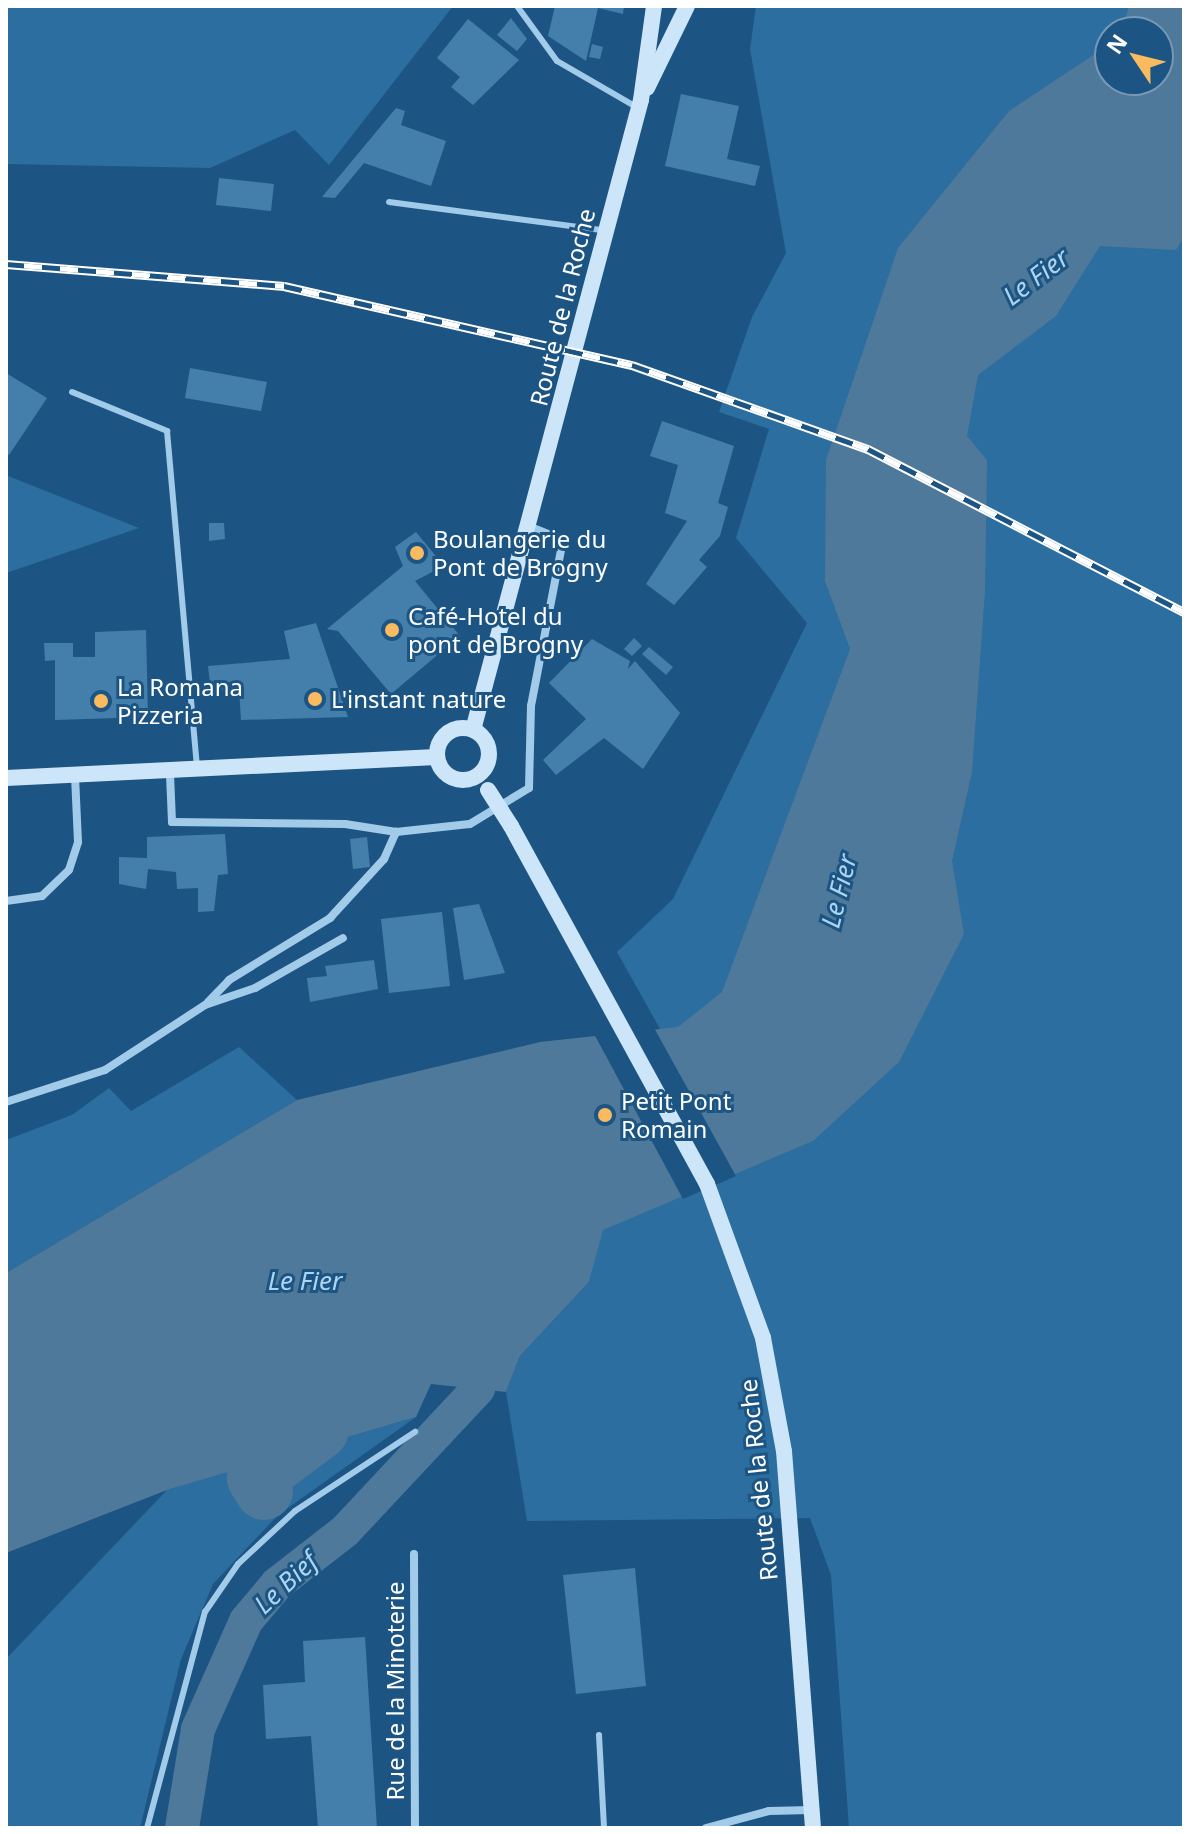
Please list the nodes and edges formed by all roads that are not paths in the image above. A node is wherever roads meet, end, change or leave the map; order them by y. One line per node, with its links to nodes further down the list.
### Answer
1 (517, 6): 4 (lane)
2 (654, 6): 4 (main road, Route de la Roche)
3 (687, 6): 4 (main road, Route de la Roche)
4 (640, 104): 6 (main road, Route de la Roche)
5 (389, 202): 6 (lane)
6 (607, 231): 8 (main road, Route de la Roche)
7 (72, 392): 11 (lane)
8 (530, 527): 9 (main road, Route de la Roche); 16 (street)
9 (473, 730): 10 (main road); 13 (main road)
10 (436, 757): 11 (main road); 13 (main road)
11 (197, 772): 12 (main road)
12 (170, 774): 14 (main road); 16 (street)
13 (479, 775): 24 (main road, Route de la Roche, bridge)
14 (75, 776): 15 (main road); 17 (street)
15 (6, 778)
16 (396, 832): 19 (street)
17 (6, 901)
18 (343, 938): 19 (street)
19 (205, 1005): 20 (street)
20 (6, 1102)
21 (415, 1432): 25 (lane)
22 (414, 1554): 26 (street, Rue de la Minoterie)
23 (599, 1735): 27 (lane)
24 (811, 1810): 28 (street); 29 (main road, Route de la Roche)
25 (147, 1828)
26 (415, 1828)
27 (604, 1828)
28 (706, 1828)
29 (813, 1828)

